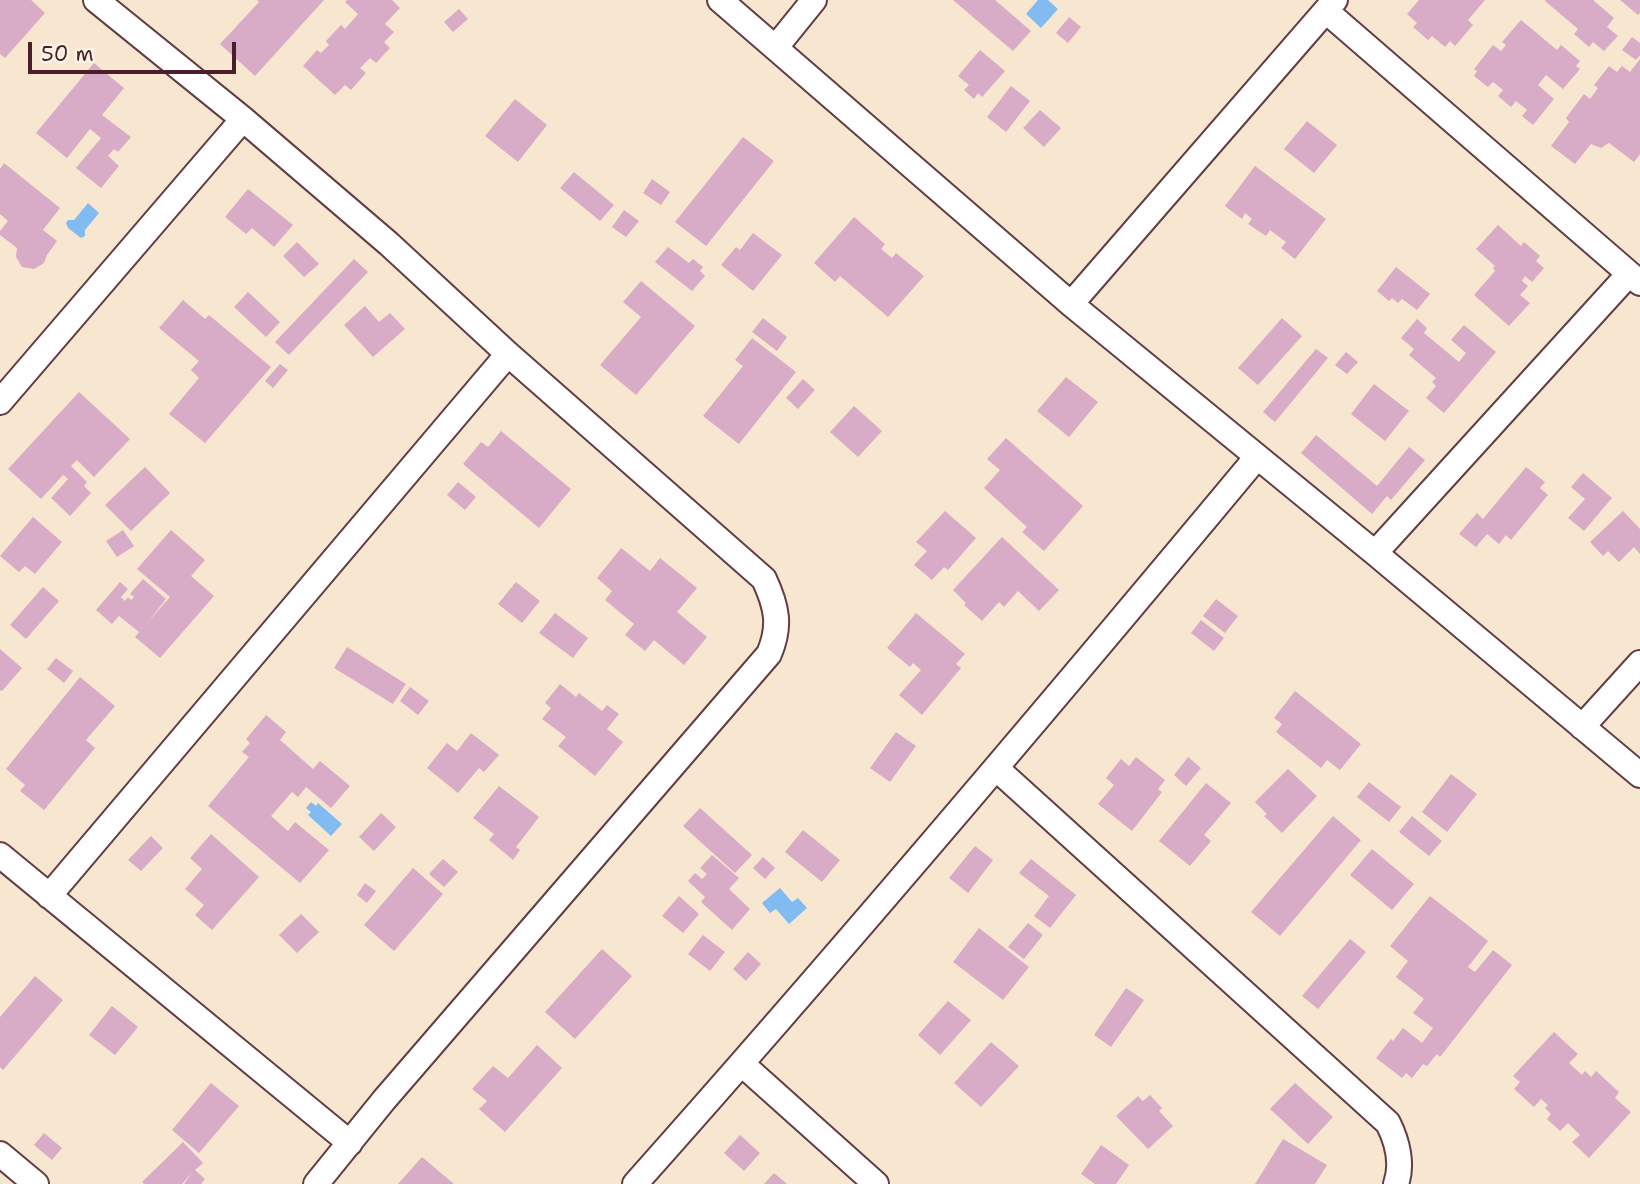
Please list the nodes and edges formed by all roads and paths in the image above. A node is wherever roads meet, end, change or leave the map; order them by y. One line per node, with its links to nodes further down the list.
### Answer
1 (96, 0): 6 (street)
2 (720, 0): 5 (street)
3 (814, 0): 5 (street)
4 (1330, 5): 7 (street); 8 (street)
5 (776, 47): 8 (street)
6 (243, 119): 9 (street); 10 (street)
7 (1634, 279): 12 (street)
8 (1072, 304): 11 (street)
9 (508, 354): 18 (street); 20 (street)
10 (0, 402)
11 (1257, 457): 12 (street); 15 (street)
12 (1375, 553): 14 (street)
13 (1640, 663): 14 (street)
14 (1582, 727): 16 (street)
15 (997, 769): 19 (street); 26 (street)
16 (1640, 775)
17 (0, 855): 18 (street)
18 (49, 896): 20 (street)
19 (743, 1064): 24 (street); 25 (street)
20 (350, 1143): 23 (street)
21 (0, 1154): 22 (street)
22 (36, 1184)
23 (316, 1184)
24 (635, 1184)
25 (876, 1184)
26 (1396, 1184)

